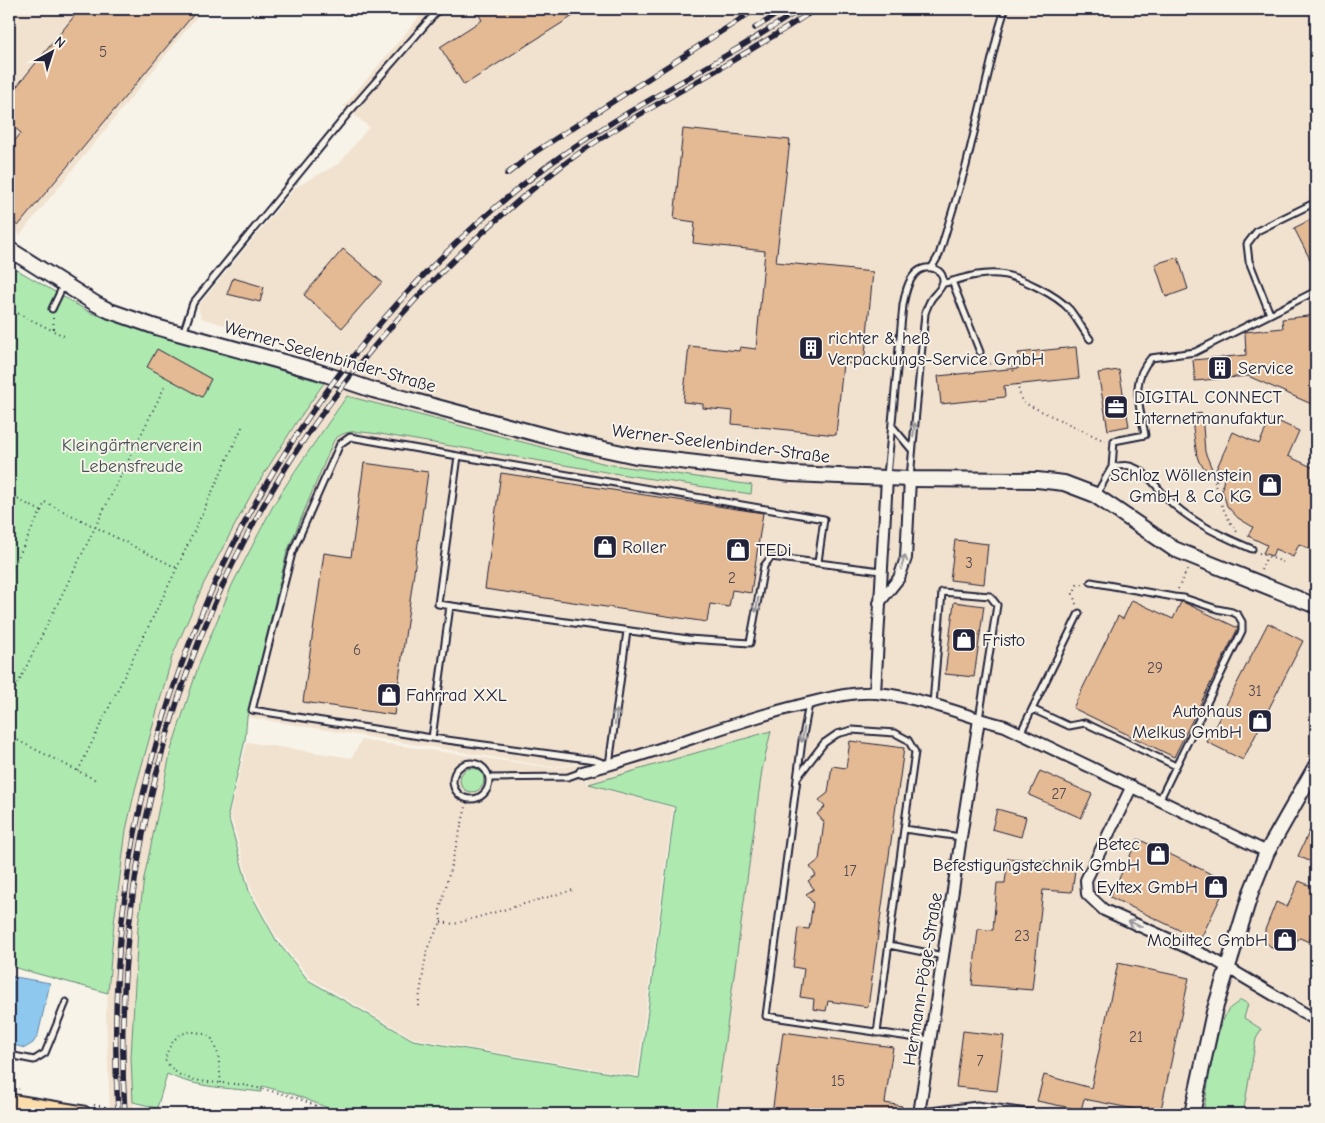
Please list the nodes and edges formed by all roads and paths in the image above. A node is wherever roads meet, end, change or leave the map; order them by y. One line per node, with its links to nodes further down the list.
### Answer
1 (439, 9): 14 (lane)
2 (1006, 9): 5 (lane)
3 (1316, 202): 12 (lane)
4 (9, 249): 7 (main road, Werner-Seelenbinder-Straße)
5 (932, 267): 8 (lane); 22 (lane)
6 (952, 282): 8 (lane); 16 (lane); 17 (lane)
7 (65, 284): 10 (lane); 14 (main road, Werner-Seelenbinder-Straße)
8 (942, 284): 24 (lane, one-way to 8)
9 (1316, 291): 12 (lane)
10 (52, 308): 13 (path)
11 (9, 309): 13 (path)
12 (1270, 314): 23 (lane)
13 (54, 331): 15 (path)
14 (183, 335): 27 (main road, Werner-Seelenbinder-Straße)
15 (66, 338)
16 (1090, 339)
17 (980, 352): 18 (path)
18 (1014, 372)
19 (1017, 384): 23 (path)
20 (165, 386): 33 (path)
21 (243, 425): 37 (path)
22 (892, 426): 24 (lane); 27 (lane)
23 (1114, 445): 26 (lane)
24 (912, 450): 28 (lane)
25 (458, 456): 35 (lane); 44 (lane); 56 (lane)
26 (1112, 467): 31 (lane); 34 (lane)
27 (887, 478): 28 (main road, Werner-Seelenbinder-Straße); 38 (street)
28 (910, 479): 31 (main road, Werner-Seelenbinder-Straße); 43 (street, one-way to 28)
29 (1214, 481): 34 (path)
30 (9, 495): 32 (path)
31 (1096, 496): 45 (main road, Werner-Seelenbinder-Straße)
32 (41, 511): 33 (path); 40 (path)
33 (95, 527): 37 (path); 49 (path)
34 (1252, 549): 36 (path)
35 (818, 562): 38 (lane); 47 (lane, one-way to 47)
36 (1283, 562)
37 (178, 568): 60 (path)
38 (881, 571): 43 (street)
39 (1186, 571): 42 (path)
40 (9, 576)
41 (1091, 582): 42 (lane); 46 (path)
42 (1174, 598): 58 (lane)
43 (879, 604): 48 (street)
44 (450, 606): 47 (lane); 56 (lane)
45 (1316, 606)
46 (1079, 612): 52 (lane)
47 (627, 631): 57 (lane, one-way to 47)
48 (875, 693): 50 (street); 51 (street)
49 (9, 702)
50 (809, 703): 57 (street); 63 (lane, one-way to 63)
51 (933, 704): 53 (street); 53 (lane)
52 (1032, 709): 54 (lane); 58 (lane)
53 (979, 719): 54 (street); 69 (street, Hermann-Pöge-Straße)
54 (1020, 734): 65 (street)
55 (9, 736): 60 (path)
56 (432, 738): 57 (lane)
57 (609, 765): 61 (street)
58 (1176, 766): 67 (lane)
59 (1316, 766): 70 (main road)
60 (78, 771): 64 (path)
61 (582, 772): 62 (lane)
62 (490, 778): 66 (lane); 66 (lane)
63 (797, 778): 68 (lane); 79 (lane)
64 (98, 782)
65 (1132, 786): 67 (street); 75 (street, one-way to 65)
66 (468, 799): 72 (path)
67 (1160, 799): 70 (street)
68 (904, 829): 69 (lane); 73 (lane)
69 (961, 837): 74 (street, Hermann-Pöge-Straße)
70 (1267, 852): 75 (main road)
71 (573, 890): 72 (path)
72 (440, 922): 77 (path)
73 (889, 945): 74 (lane); 79 (lane)
74 (943, 956): 80 (street, Hermann-Pöge-Straße)
75 (1228, 966): 78 (street); 90 (main road)
76 (66, 1002): 81 (lane)
77 (418, 1006)
78 (1316, 1020)
79 (877, 1033): 80 (lane)
80 (930, 1040): 85 (street, Hermann-Pöge-Straße)
81 (9, 1055)
82 (221, 1083): 82 (path); 88 (path)
83 (9, 1102): 86 (main road)
84 (105, 1107): 87 (path, bridge)
85 (919, 1112): 89 (lane)
86 (83, 1114)
87 (147, 1114)
88 (331, 1114)
89 (1039, 1114)
90 (1192, 1114)

